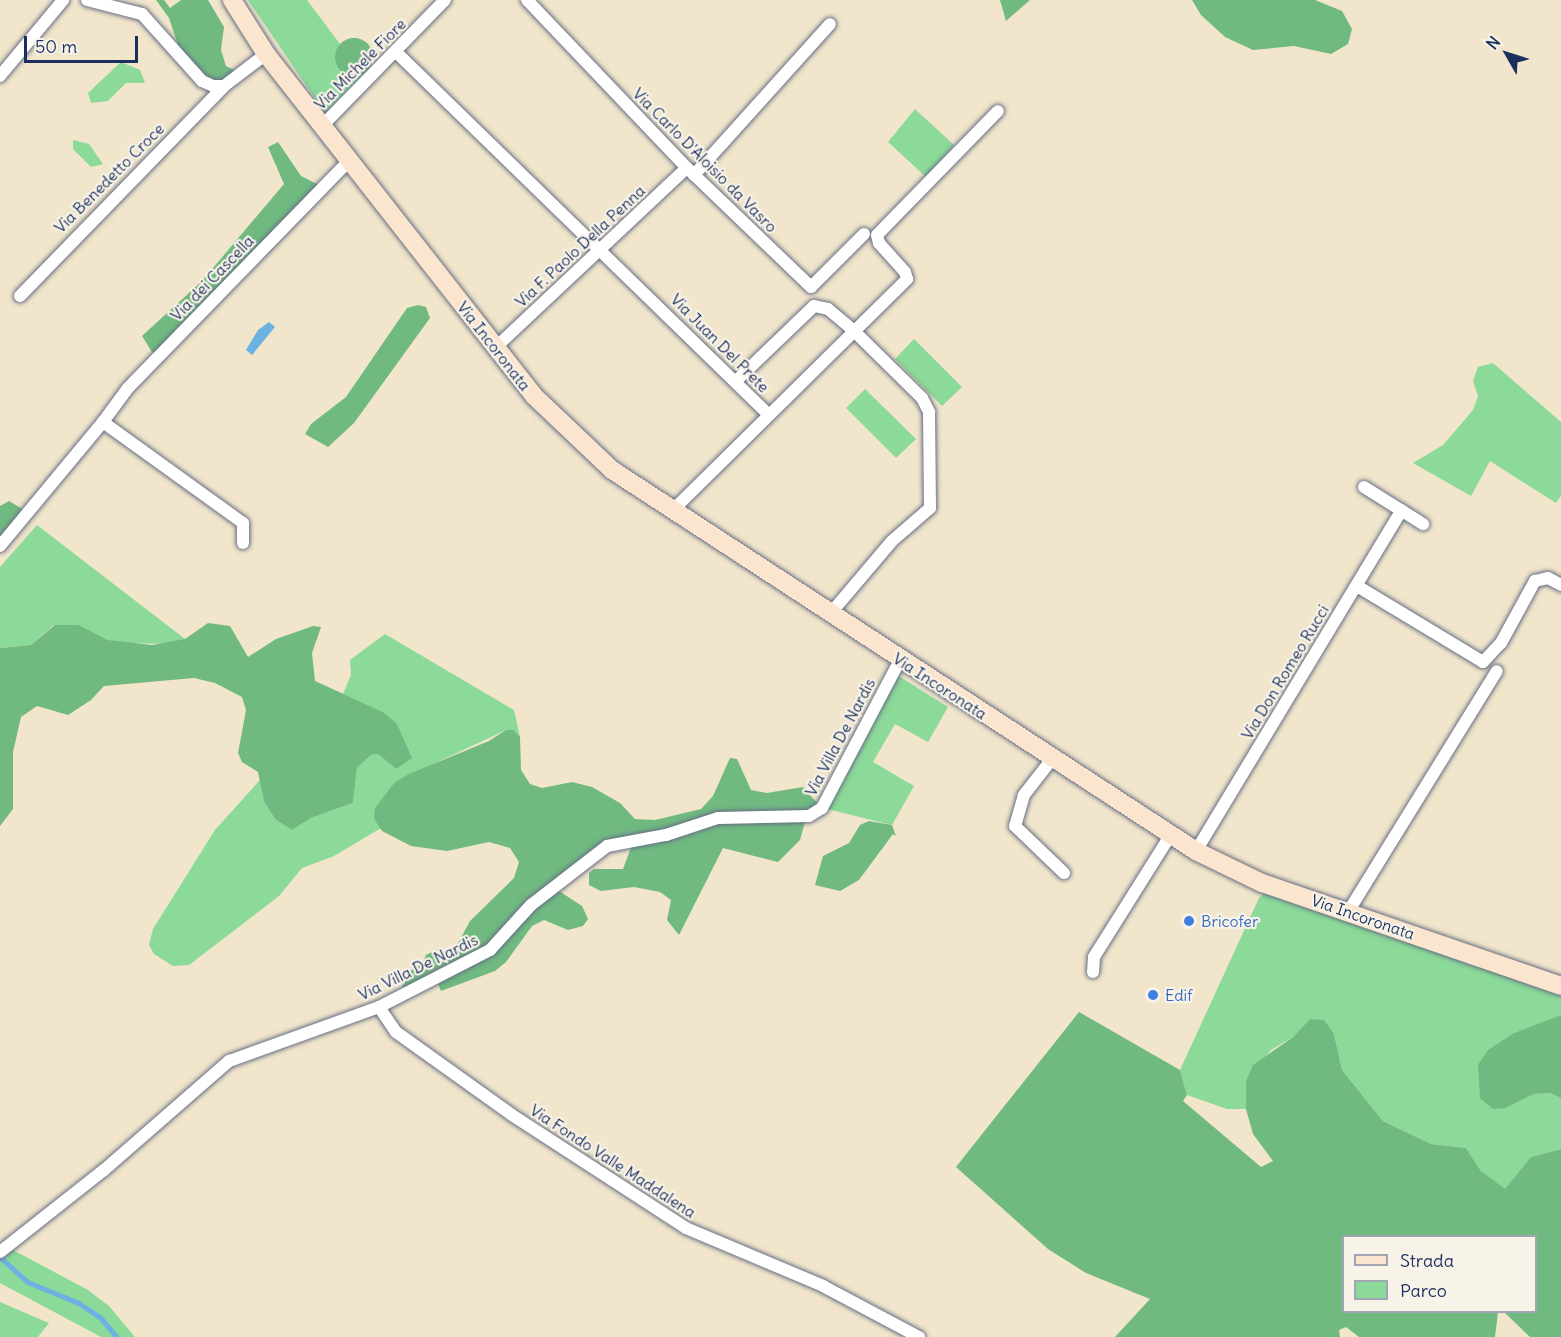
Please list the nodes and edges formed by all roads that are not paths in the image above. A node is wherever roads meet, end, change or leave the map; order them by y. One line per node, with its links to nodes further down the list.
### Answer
1 (63, 0): 9 (street)
2 (87, 0): 10 (street)
3 (232, 0): 8 (main road, Via Incoronata)
4 (445, 0): 7 (street, Via Michele Fiore)
5 (527, 0): 14 (street, Via Carlo D'Aloisio da Vasro)
6 (830, 24): 14 (street, Via F. Paolo Della Penna)
7 (397, 53): 12 (street, Via Michele Fiore); 16 (street, Via Juan Del Prete)
8 (266, 54): 10 (street, Via Benedetto Croce); 12 (main road, Via Incoronata)
9 (0, 76)
10 (224, 86): 17 (street, Via Benedetto Croce)
11 (998, 111): 18 (street, Via Juan Del Prete)
12 (322, 126): 13 (main road, Via Incoronata)
13 (349, 161): 19 (main road, Via Incoronata); 22 (street, Via dei Cascella)
14 (690, 171): 15 (street, Via Carlo D'Aloisio da Vasro); 16 (street, Via F. Paolo Della Penna)
15 (864, 234)
16 (602, 250): 19 (street, Via F. Paolo Della Penna); 20 (street, Via Juan Del Prete)
17 (20, 296)
18 (855, 332): 20 (street); 21 (street, Via Juan Del Prete); 31 (street)
19 (495, 348): 24 (main road, Via Incoronata)
20 (736, 381): 21 (street, Via Juan Del Prete)
21 (768, 414): 24 (street)
22 (103, 422): 27 (street); 28 (street, Via dei Cascella)
23 (1364, 487): 25 (street)
24 (673, 510): 31 (main road, Via Incoronata)
25 (1402, 510): 26 (street); 30 (street, Via Don Romeo Rucci)
26 (1423, 524)
27 (243, 543)
28 (0, 546)
29 (1561, 585): 30 (street)
30 (1357, 586): 36 (street, Via Don Romeo Rucci)
31 (831, 613): 32 (main road, Via Incoronata)
32 (900, 660): 34 (main road, Via Incoronata); 41 (street, Via Villa De Nardis)
33 (1497, 671): 38 (street)
34 (1052, 759): 35 (main road, Via Incoronata); 37 (street)
35 (1170, 836): 36 (main road, Via Incoronata); 39 (street)
36 (1196, 851): 38 (main road, Via Incoronata)
37 (1064, 873)
38 (1348, 912): 40 (main road, Via Incoronata)
39 (1093, 972)
40 (1561, 986)
41 (379, 1007): 42 (street, Via Villa De Nardis); 43 (street, Via Fondo Valle Maddalena)
42 (0, 1252)
43 (919, 1337)

